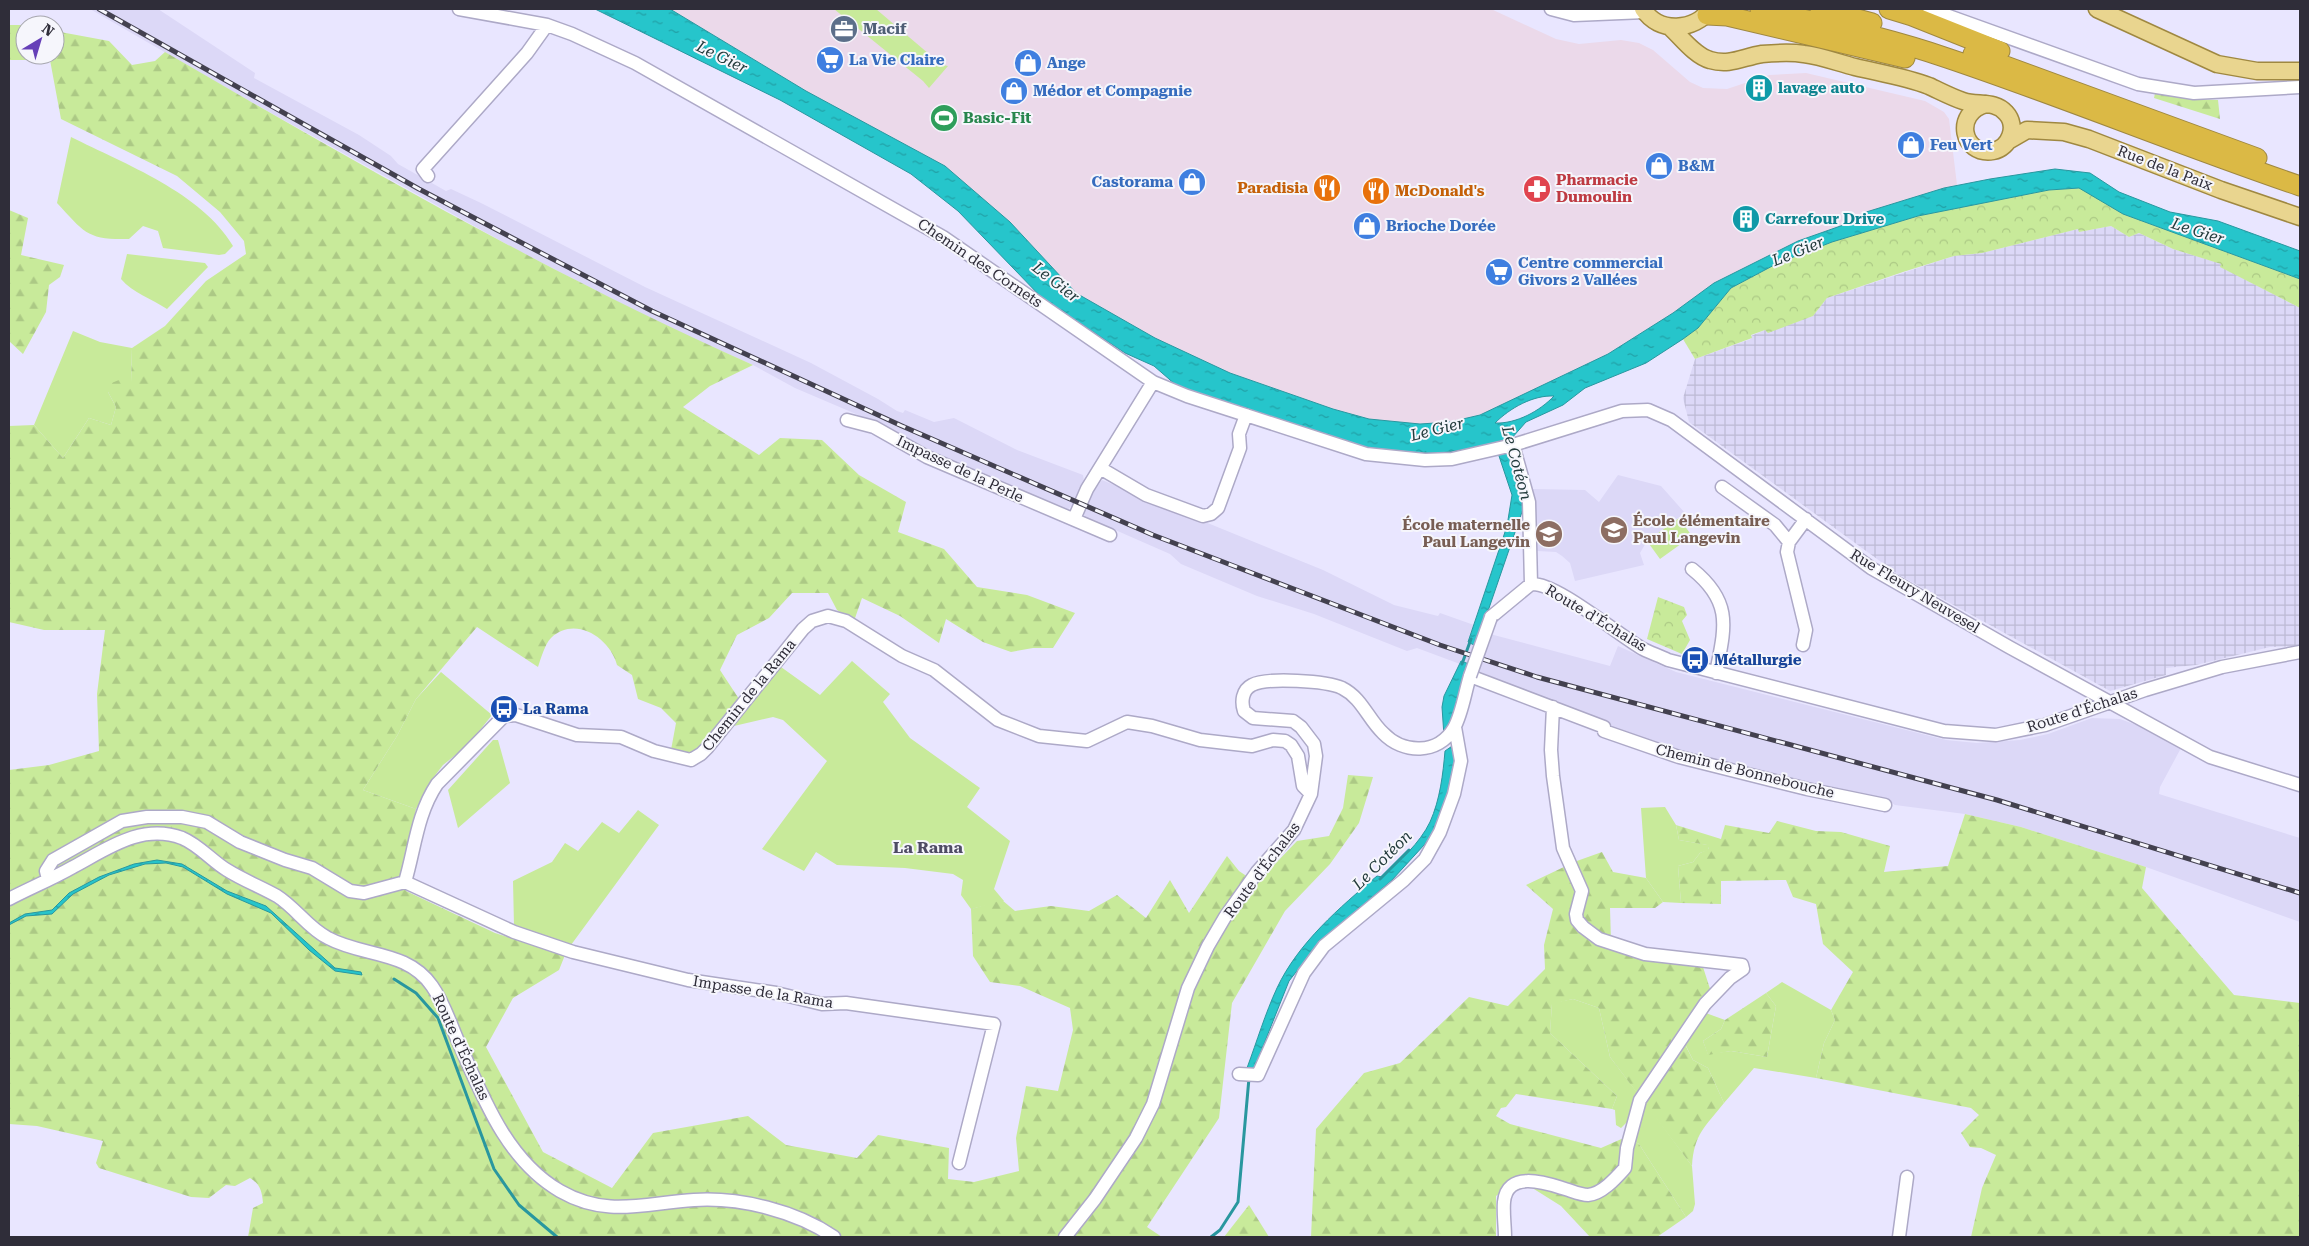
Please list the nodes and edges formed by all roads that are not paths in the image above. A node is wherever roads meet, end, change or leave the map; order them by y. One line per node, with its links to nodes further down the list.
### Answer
1 (459, 9): 11 (street, Chemin des Cornets)
2 (1550, 9): 9 (street)
3 (1760, 9): 16 (highway)
4 (1820, 9): 17 (highway)
5 (1889, 9): 17 (highway)
6 (1929, 9): 15 (street)
7 (2098, 9): 14 (main road)
8 (1644, 10): 9 (street); 12 (main road)
9 (1602, 12)
10 (1706, 15): 12 (main road); 13 (main road); 16 (highway)
11 (547, 25): 25 (street); 28 (street, Chemin des Cornets)
12 (1670, 27): 13 (main road)
13 (1695, 50): 18 (main road)
14 (2300, 71)
15 (2300, 87)
16 (2035, 89): 26 (highway)
17 (2087, 95): 24 (highway)
18 (1947, 96): 19 (main road); 21 (main road)
19 (1986, 104): 20 (main road); 21 (main road)
20 (2011, 120): 22 (main road, Rue de la Paix); 23 (main road)
21 (1965, 123): 23 (main road)
22 (2027, 130): 23 (main road); 27 (main road, Rue de la Paix)
23 (2008, 141)
24 (2300, 172)
25 (428, 176)
26 (2300, 186)
27 (2300, 217)
28 (1154, 382): 29 (street, Chemin des Cornets); 32 (street)
29 (1246, 415): 31 (street, Chemin des Cornets); 32 (street)
30 (847, 420): 34 (street, Impasse de la Perle)
31 (1513, 445): 35 (street, Rue Fleury Neuvesel); 39 (street)
32 (1100, 468): 34 (street)
33 (1722, 487): 37 (street)
34 (1074, 519): 36 (street, Impasse de la Perle)
35 (1806, 520): 37 (street); 44 (street, Rue Fleury Neuvesel)
36 (1110, 535)
37 (1790, 542): 40 (street)
38 (1692, 569): 42 (street)
39 (1531, 584): 42 (street, Route d'Échalas); 43 (street, Route d'Échalas, bridge)
40 (1803, 646)
41 (2300, 652): 44 (street, Route d'Échalas)
42 (1716, 673): 44 (street, Route d'Échalas)
43 (1470, 676): 45 (street, Chemin de Bonnebouche); 46 (street, Route d'Échalas)
44 (2110, 702): 47 (street, Rue Fleury Neuvesel)
45 (1553, 707): 49 (street, Chemin de Bonnebouche); 58 (street)
46 (1455, 727): 48 (street, Route d'Échalas); 53 (street)
47 (2300, 785)
48 (1311, 794): 51 (street, Chemin de la Rama); 57 (street, Route d'Échalas)
49 (1885, 804)
50 (48, 879): 51 (street); 52 (street, Route d'Échalas); 56 (street, Route d'Échalas)
51 (405, 882): 54 (street, Impasse de la Rama)
52 (9, 899)
53 (1239, 1074)
54 (959, 1163)
55 (1907, 1178): 59 (street)
56 (834, 1237)
57 (1065, 1237)
58 (1506, 1237)
59 (1899, 1237)

